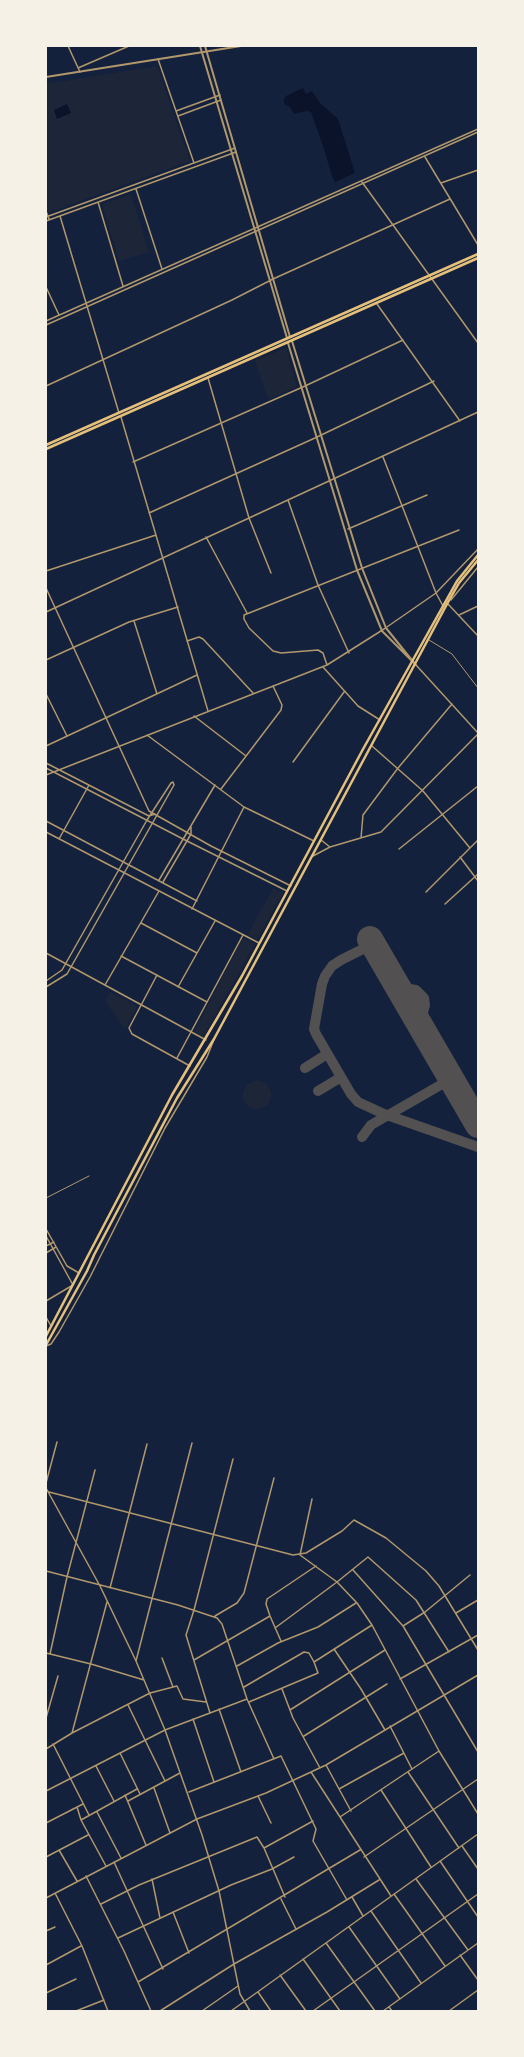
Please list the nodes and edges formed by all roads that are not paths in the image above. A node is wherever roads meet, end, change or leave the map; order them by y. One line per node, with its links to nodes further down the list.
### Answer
1 (68, 46): 9 (street)
2 (129, 46): 9 (street)
3 (200, 46): 7 (street)
4 (205, 46): 6 (street)
5 (241, 46): 6 (street)
6 (207, 51): 7 (street); 12 (street)
7 (202, 52): 8 (street); 13 (street)
8 (158, 59): 10 (street); 16 (street)
9 (78, 68): 10 (street)
10 (80, 72): 11 (street)
11 (46, 77)
12 (220, 95): 13 (street); 14 (street)
13 (215, 97): 15 (street); 16 (street)
14 (221, 100): 15 (street); 19 (street)
15 (217, 102): 17 (street); 20 (street)
16 (176, 111): 17 (street)
17 (178, 116): 24 (street)
18 (478, 131): 23 (street); 26 (street)
19 (235, 148): 20 (street); 21 (street)
20 (230, 149): 22 (street); 24 (street)
21 (236, 152): 22 (street); 37 (street)
22 (232, 153): 28 (street); 38 (street)
23 (425, 156): 26 (street); 27 (street)
24 (194, 163): 33 (street)
25 (478, 170): 27 (street)
26 (362, 183): 36 (street); 37 (street); 39 (street)
27 (441, 184): 29 (street)
28 (135, 188): 30 (street); 44 (street)
29 (450, 199): 36 (street); 41 (street)
30 (98, 202): 32 (street); 49 (street)
31 (46, 210): 33 (street)
32 (60, 216): 34 (street); 51 (street)
33 (47, 217): 34 (street)
34 (49, 219): 35 (street)
35 (46, 221)
36 (392, 225): 45 (street); 47 (street)
37 (258, 227): 38 (street); 39 (street)
38 (254, 229): 40 (street); 44 (street)
39 (259, 230): 40 (street); 47 (street)
40 (255, 232): 48 (street); 53 (street)
41 (478, 245)
42 (478, 254): 45 (main road)
43 (478, 258): 46 (main road)
44 (162, 269): 49 (street)
45 (430, 275): 46 (street); 57 (main road)
46 (432, 278): 52 (main road); 62 (street)
47 (273, 279): 48 (street); 57 (street)
48 (269, 281): 58 (street); 63 (street)
49 (123, 286): 51 (street)
50 (46, 287): 54 (street)
51 (86, 302): 53 (street); 54 (street)
52 (376, 303): 59 (street); 60 (main road)
53 (88, 306): 56 (street); 63 (street)
54 (59, 315): 55 (street)
55 (46, 321)
56 (46, 325)
57 (290, 336): 58 (main road); 60 (street)
58 (286, 338): 61 (street); 70 (main road)
59 (404, 340): 65 (street); 67 (street)
60 (292, 341): 61 (main road); 67 (street)
61 (288, 343): 64 (main road); 68 (street)
62 (478, 343)
63 (103, 360): 66 (street); 70 (street)
64 (208, 378): 71 (main road); 73 (street)
65 (434, 381): 72 (street); 74 (street)
66 (46, 386)
67 (305, 386): 68 (street); 74 (street)
68 (301, 388): 73 (street); 75 (street)
69 (478, 412): 72 (street)
70 (120, 413): 76 (main road)
71 (121, 417): 77 (main road); 79 (street)
72 (460, 421): 78 (street)
73 (221, 424): 79 (street); 80 (street)
74 (320, 436): 75 (street); 81 (street)
75 (315, 438): 80 (street); 82 (street)
76 (46, 445)
77 (46, 449)
78 (383, 457): 81 (street); 85 (street)
79 (133, 462): 86 (street)
80 (236, 473): 86 (street); 87 (street)
81 (334, 479): 82 (street); 88 (street)
82 (329, 481): 84 (street); 93 (street)
83 (427, 495): 85 (street)
84 (288, 500): 87 (street); 107 (street)
85 (402, 506): 88 (street); 94 (street)
86 (149, 513): 90 (street)
87 (249, 518): 92 (street); 103 (street)
88 (348, 529): 91 (street)
89 (459, 530): 94 (street)
90 (156, 535): 97 (street); 102 (street)
91 (351, 536): 93 (street); 100 (street)
92 (206, 537): 97 (street); 116 (street)
93 (346, 538): 101 (street)
94 (418, 546): 100 (street); 109 (street)
95 (478, 549): 105 (street)
96 (478, 555): 104 (main road)
97 (163, 558): 113 (street); 114 (street)
98 (478, 560): 104 (main road)
99 (478, 567): 110 (street)
100 (362, 568): 101 (street); 119 (street)
101 (356, 570): 107 (street); 120 (street)
102 (46, 571)
103 (271, 573)
104 (464, 573): 106 (main road); 110 (main road)
105 (450, 579): 106 (street); 109 (street)
106 (457, 581): 111 (main road)
107 (318, 585): 116 (street); 125 (street)
108 (46, 588): 113 (street)
109 (436, 594): 111 (street); 119 (street)
110 (447, 604): 117 (street); 122 (main road)
111 (442, 606): 127 (main road)
112 (478, 606): 117 (street)
113 (56, 607): 115 (street); 124 (street)
114 (178, 607): 118 (street); 123 (street)
115 (46, 612)
116 (247, 613): 128 (street)
117 (459, 615): 121 (street)
118 (134, 621): 124 (street); 137 (street)
119 (386, 628): 120 (street); 127 (street)
120 (382, 631): 125 (street); 127 (street)
121 (478, 636)
122 (429, 640): 129 (main road); 133 (lane)
123 (188, 641): 131 (street); 135 (street)
124 (72, 648): 126 (street); 142 (street)
125 (349, 653): 128 (street)
126 (46, 660)
127 (413, 661): 129 (street); 140 (main road)
128 (327, 665): 130 (street)
129 (416, 665): 138 (street); 144 (main road)
130 (323, 667): 132 (street); 134 (street)
131 (198, 675): 137 (street); 139 (street)
132 (273, 686): 135 (street); 151 (street)
133 (478, 688)
134 (344, 692): 143 (street); 153 (street)
135 (254, 693): 139 (street)
136 (46, 694): 147 (street)
137 (157, 694): 142 (street)
138 (452, 704): 145 (street); 157 (street)
139 (208, 711): 141 (street)
140 (384, 712): 143 (main road); 144 (main road)
141 (194, 716): 146 (street); 151 (street)
142 (106, 718): 147 (street); 149 (street)
143 (380, 720): 152 (main road)
144 (384, 723): 150 (main road)
145 (478, 733): 167 (street)
146 (147, 735): 149 (street); 163 (street)
147 (67, 736): 148 (street)
148 (46, 746)
149 (119, 746): 158 (street); 170 (street)
150 (372, 746): 155 (main road); 157 (street)
151 (246, 756): 165 (street)
152 (358, 758): 155 (main road); 161 (main road)
153 (293, 762)
154 (46, 763): 158 (street)
155 (360, 767): 168 (main road)
156 (46, 768): 159 (street)
157 (398, 768): 167 (street); 182 (street)
158 (60, 770): 159 (street); 162 (street)
159 (54, 772): 160 (street); 166 (street)
160 (46, 775)
161 (344, 784): 168 (main road); 188 (main road)
162 (89, 785): 166 (street); 173 (street)
163 (215, 785): 165 (street); 177 (street)
164 (478, 786): 172 (street)
165 (221, 789): 169 (street)
166 (86, 790): 174 (street); 178 (street)
167 (423, 791): 172 (street); 182 (street)
168 (342, 800): 185 (main road)
169 (244, 807): 188 (street); 192 (street)
170 (152, 812): 171 (street); 171 (street); 173 (street)
171 (156, 814): 173 (street); 176 (street); 180 (street)
172 (442, 814): 190 (street); 191 (street)
173 (149, 816): 174 (street)
174 (146, 820): 176 (street); 196 (street)
175 (46, 821): 178 (street)
176 (151, 822): 184 (street); 197 (street)
177 (191, 827): 180 (street); 181 (street)
178 (64, 830): 183 (street); 196 (street)
179 (46, 832): 183 (street)
180 (187, 832): 181 (street); 184 (street)
181 (191, 834): 187 (street); 192 (street)
182 (361, 838): 189 (street)
183 (59, 839): 198 (street)
184 (183, 839): 187 (street); 202 (street)
185 (321, 840): 189 (street); 194 (main road)
186 (478, 840): 190 (street)
187 (187, 841): 193 (street); 204 (street)
188 (314, 841): 205 (main road)
189 (330, 847): 194 (street)
190 (470, 848): 195 (street)
191 (399, 849)
192 (222, 851): 193 (street); 205 (street)
193 (220, 856): 207 (street); 209 (street)
194 (312, 857): 224 (main road)
195 (460, 858): 201 (street); 208 (street)
196 (123, 862): 197 (street); 198 (street)
197 (128, 865): 199 (street); 202 (street)
198 (118, 870): 199 (street); 219 (street)
199 (124, 873): 206 (street); 220 (street)
200 (478, 874): 201 (street)
201 (474, 877): 203 (street); 210 (street)
202 (159, 880): 204 (street)
203 (478, 881)
204 (163, 883): 209 (street)
205 (291, 886): 207 (main road)
206 (159, 891): 211 (street); 213 (street)
207 (288, 891): 215 (main road)
208 (426, 892)
209 (197, 900): 211 (street)
210 (445, 904)
211 (192, 909): 212 (street)
212 (215, 921): 214 (street); 217 (street)
213 (141, 923): 217 (street); 218 (street)
214 (243, 934): 215 (street); 228 (street)
215 (260, 944): 222 (main road)
216 (46, 953): 219 (street)
217 (197, 953): 227 (street)
218 (121, 956): 221 (street); 225 (street)
219 (65, 964): 220 (street); 223 (street)
220 (70, 967): 225 (street); 226 (street)
221 (157, 975): 227 (street); 229 (street)
222 (242, 976): 224 (main road); 231 (main road)
223 (46, 981)
224 (245, 983): 232 (main road)
225 (105, 985): 229 (street)
226 (46, 987)
227 (178, 987): 228 (street)
228 (207, 1002): 230 (street)
229 (142, 1005): 230 (street); 234 (street)
230 (191, 1031): 231 (street); 234 (street)
231 (206, 1040): 233 (main road); 235 (main road)
232 (213, 1041): 233 (main road); 254 (street)
233 (208, 1049): 236 (main road)
234 (176, 1058): 235 (street)
235 (190, 1066): 236 (main road); 247 (main road)
236 (186, 1084): 249 (main road)
237 (89, 1176): 238 (lane)
238 (46, 1198)
239 (46, 1229): 241 (street)
240 (46, 1236): 242 (street)
241 (54, 1242): 242 (street); 244 (street)
242 (50, 1244): 243 (street); 245 (street)
243 (46, 1246)
244 (56, 1247): 245 (street); 247 (street)
245 (53, 1249): 246 (street); 248 (street)
246 (46, 1253)
247 (79, 1273): 248 (main road); 249 (main road)
248 (73, 1285): 250 (street); 252 (main road)
249 (71, 1300): 254 (main road)
250 (46, 1301)
251 (46, 1318): 252 (street)
252 (51, 1326): 253 (main road)
253 (46, 1336)
254 (46, 1346)
255 (57, 1442): 261 (street)
256 (192, 1443): 267 (street)
257 (147, 1444): 266 (street)
258 (233, 1459): 268 (street)
259 (96, 1470): 265 (street)
260 (274, 1478): 270 (street)
261 (46, 1483)
262 (46, 1488): 263 (street)
263 (48, 1492): 265 (street); 269 (street)
264 (312, 1499): 271 (street)
265 (87, 1501): 266 (street); 269 (street)
266 (130, 1513): 267 (street); 279 (street)
267 (172, 1523): 268 (street); 281 (street)
268 (214, 1534): 270 (street); 285 (street)
269 (76, 1542): 276 (street); 278 (street)
270 (256, 1545): 271 (street); 288 (street)
271 (300, 1555): 272 (street); 280 (street)
272 (316, 1566): 277 (street); 289 (street)
273 (353, 1569): 277 (street); 286 (street); 291 (street)
274 (46, 1571): 276 (street)
275 (470, 1575): 280 (street)
276 (67, 1577): 278 (street); 302 (street)
277 (337, 1582): 284 (street); 292 (street)
278 (100, 1586): 279 (street); 283 (street)
279 (110, 1588): 281 (street)
280 (445, 1596): 286 (street); 287 (street)
281 (153, 1599): 285 (street); 305 (street)
282 (478, 1600): 287 (street)
283 (107, 1602): 305 (street); 307 (street)
284 (357, 1603): 290 (street); 296 (street)
285 (194, 1610): 288 (street); 304 (street)
286 (425, 1612): 291 (street); 300 (street)
287 (456, 1613): 294 (street)
288 (215, 1616): 295 (street)
289 (270, 1616): 292 (street); 295 (street)
290 (372, 1625): 297 (street); 298 (street)
291 (403, 1626): 308 (street)
292 (275, 1628): 296 (street)
293 (478, 1635): 294 (street)
294 (471, 1639): 299 (street); 300 (street)
295 (228, 1641): 304 (street); 309 (street)
296 (281, 1641): 309 (street)
297 (334, 1649): 306 (street); 310 (street)
298 (385, 1650): 310 (street); 313 (street)
299 (478, 1650)
300 (449, 1652): 308 (street)
301 (46, 1653): 302 (street)
302 (50, 1654): 307 (street)
303 (162, 1658): 316 (street)
304 (194, 1660): 323 (street)
305 (136, 1661): 314 (street)
306 (314, 1662): 317 (street); 318 (street)
307 (91, 1664): 314 (street); 335 (street)
308 (426, 1665): 313 (street); 320 (street)
309 (237, 1666): 317 (street)
310 (350, 1673): 321 (street); 327 (street)
311 (478, 1675): 320 (street)
312 (58, 1676): 330 (street)
313 (400, 1679): 328 (street)
314 (144, 1680): 319 (street)
315 (387, 1684): 321 (street)
316 (173, 1687): 319 (street); 323 (street)
317 (244, 1687): 322 (street)
318 (282, 1689): 324 (street); 327 (street)
319 (150, 1693): 325 (street); 333 (street)
320 (443, 1695): 328 (street); 341 (street)
321 (367, 1697): 334 (street); 336 (street)
322 (248, 1699): 324 (street); 326 (street)
323 (206, 1702): 329 (street)
324 (249, 1702): 344 (street)
325 (128, 1705): 335 (street); 337 (street)
326 (219, 1709): 329 (street); 349 (street)
327 (290, 1710): 336 (street)
328 (417, 1711): 332 (street); 340 (street)
329 (210, 1713): 331 (street)
330 (46, 1717)
331 (193, 1719): 333 (street); 357 (street)
332 (390, 1726): 334 (street); 343 (street)
333 (165, 1730): 337 (street); 352 (street)
334 (385, 1730): 345 (street)
335 (72, 1733): 338 (street)
336 (304, 1736): 347 (street)
337 (145, 1740): 342 (street); 355 (street)
338 (53, 1744): 339 (street); 353 (street)
339 (46, 1749)
340 (439, 1751): 348 (street); 359 (street)
341 (478, 1752)
342 (120, 1753): 346 (street); 360 (street)
343 (404, 1753): 348 (street); 361 (street)
344 (274, 1759): 349 (street); 356 (street)
345 (326, 1765): 347 (street); 361 (street)
346 (96, 1766): 353 (street); 368 (street)
347 (320, 1768): 350 (street)
348 (412, 1769): 351 (street)
349 (241, 1772): 357 (street)
350 (311, 1772): 356 (street); 377 (street)
351 (408, 1772): 362 (street); 372 (street)
352 (180, 1773): 355 (street); 364 (street)
353 (70, 1779): 363 (street); 370 (street)
354 (478, 1779): 359 (street)
355 (166, 1781): 358 (street)
356 (293, 1781): 367 (street); 380 (street)
357 (214, 1782): 364 (street)
358 (154, 1788): 365 (street); 384 (street)
359 (463, 1788): 372 (street); 375 (street)
360 (137, 1789): 365 (street); 366 (street)
361 (339, 1789): 373 (street)
362 (381, 1790): 373 (street); 383 (street)
363 (46, 1791)
364 (188, 1792): 378 (street)
365 (140, 1794): 369 (street)
366 (125, 1795): 368 (street); 369 (street)
367 (258, 1796): 378 (street); 382 (street)
368 (114, 1801): 374 (street)
369 (128, 1801): 387 (street)
370 (83, 1804): 371 (street); 376 (street)
371 (77, 1807): 379 (street); 381 (street)
372 (433, 1809): 383 (street); 390 (street)
373 (351, 1810): 377 (street)
374 (97, 1811): 376 (street); 397 (street)
375 (478, 1814)
376 (89, 1815): 379 (street)
377 (340, 1817): 392 (street)
378 (197, 1819): 384 (street); 394 (street)
379 (80, 1820): 386 (street)
380 (313, 1821): 389 (street); 403 (street)
381 (46, 1823)
382 (271, 1823)
383 (406, 1828): 396 (street); 401 (street)
384 (170, 1833): 387 (street)
385 (478, 1834): 388 (street)
386 (88, 1835): 391 (street); 400 (street)
387 (146, 1845): 397 (street)
388 (462, 1846): 390 (street); 404 (street)
389 (264, 1848): 394 (street); 402 (street)
390 (459, 1848): 398 (street)
391 (59, 1850): 393 (street); 409 (street)
392 (360, 1850): 396 (street); 403 (street)
393 (46, 1857)
394 (209, 1857): 406 (street); 411 (street)
395 (294, 1857): 402 (street)
396 (364, 1857): 408 (street)
397 (122, 1858): 399 (street)
398 (440, 1861): 401 (street); 421 (street)
399 (114, 1862): 400 (street); 410 (street)
400 (106, 1866): 405 (street)
401 (431, 1867): 407 (street)
402 (272, 1869): 411 (street); 417 (street)
403 (330, 1870): 417 (street); 420 (street)
404 (478, 1870)
405 (86, 1876): 409 (street); 422 (street)
406 (152, 1879): 410 (street); 427 (street)
407 (416, 1879): 413 (street); 428 (street)
408 (379, 1880): 415 (street); 416 (street)
409 (77, 1881): 412 (street)
410 (128, 1890): 422 (street); 429 (street)
411 (219, 1891): 424 (street); 433 (street)
412 (55, 1893): 418 (street); 439 (street)
413 (394, 1894): 416 (street); 435 (street)
414 (478, 1894): 421 (street)
415 (352, 1896): 420 (street); 425 (street)
416 (391, 1896): 423 (street)
417 (285, 1897): 419 (street)
418 (46, 1898)
419 (281, 1899): 432 (street); 433 (street)
420 (347, 1900): 432 (street)
421 (468, 1902): 426 (street); 428 (street)
422 (101, 1904): 436 (street)
423 (371, 1911): 425 (street); 440 (street)
424 (173, 1912): 427 (street); 442 (street)
425 (363, 1916): 431 (street)
426 (478, 1917)
427 (160, 1918): 429 (street)
428 (445, 1918): 435 (street); 441 (street)
429 (144, 1926): 436 (street); 449 (street)
430 (55, 1927): 434 (street)
431 (348, 1927): 437 (street); 447 (street)
432 (296, 1929): 445 (street)
433 (227, 1930): 442 (street); 445 (street)
434 (46, 1931)
435 (422, 1934): 440 (street); 448 (street)
436 (118, 1938): 454 (street)
437 (326, 1943): 444 (street); 453 (street)
438 (478, 1943): 441 (street)
439 (82, 1946): 446 (street); 462 (street)
440 (398, 1950): 447 (street); 455 (street)
441 (468, 1950): 443 (street)
442 (189, 1953): 449 (street)
443 (460, 1955): 448 (street); 452 (street)
444 (303, 1959): 450 (street); 460 (street)
445 (234, 1964): 456 (street); 468 (street)
446 (46, 1965)
447 (376, 1966): 453 (street); 461 (street)
448 (445, 1966): 455 (street)
449 (163, 1969): 454 (street)
450 (280, 1975): 458 (street); 473 (street)
451 (76, 1979): 459 (street)
452 (478, 1980)
453 (354, 1981): 460 (street); 476 (street)
454 (138, 1982): 467 (street)
455 (421, 1983): 461 (street)
456 (238, 1986): 463 (street); 469 (street)
457 (478, 1990): 479 (street)
458 (258, 1992): 463 (street); 472 (street)
459 (46, 1993)
460 (330, 1998): 474 (street); 475 (street)
461 (400, 1999): 464 (street)
462 (104, 2000): 465 (street); 466 (street)
463 (244, 2002): 470 (street); 471 (street)
464 (389, 2007): 477 (street); 478 (street)
465 (76, 2011)
466 (108, 2011)
467 (151, 2011)
468 (160, 2011)
469 (202, 2011)
470 (231, 2011)
471 (250, 2011)
472 (271, 2011)
473 (306, 2011)
474 (313, 2011)
475 (340, 2011)
476 (375, 2011)
477 (383, 2011)
478 (392, 2011)
479 (449, 2011)

